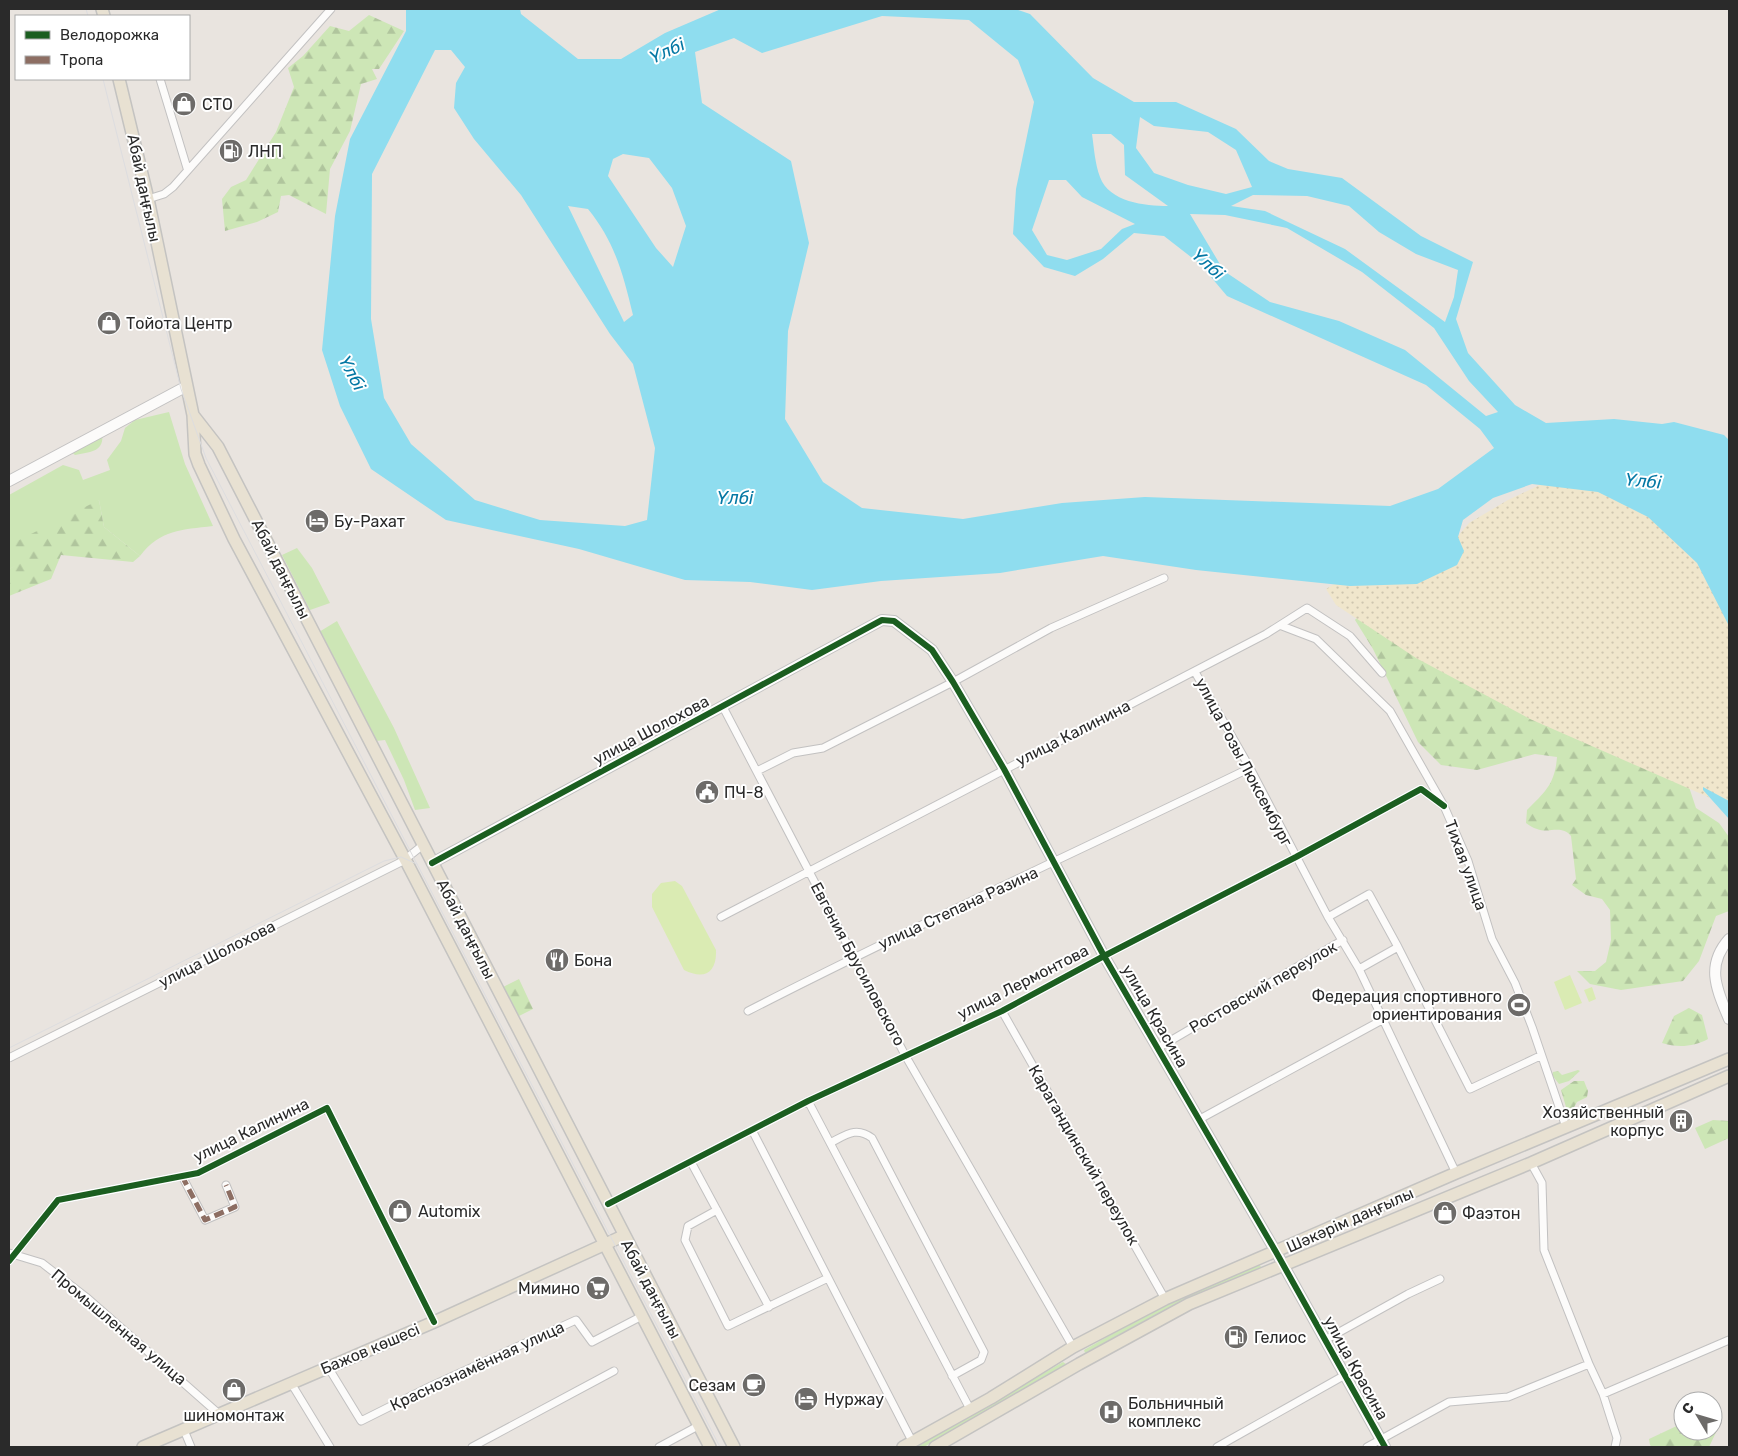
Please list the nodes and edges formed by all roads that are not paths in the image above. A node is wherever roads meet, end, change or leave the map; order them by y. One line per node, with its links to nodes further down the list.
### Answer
1 (331, 9): 4 (street)
2 (119, 80): 5 (main road, Абай даңғылы)
3 (160, 80): 4 (street)
4 (187, 168): 5 (street)
5 (148, 199): 6 (main road, Абай даңғылы)
6 (187, 386): 7 (main road, Абай даңғылы); 8 (street)
7 (192, 415): 20 (main road, Абай даңғылы); 22 (main road, Абай даңғылы)
8 (9, 481)
9 (1164, 578): 14 (street)
10 (882, 620): 14 (street, улица Красина); 15 (street, улица Шолохова)
11 (1282, 626): 12 (street, улица Калинина); 13 (street, улица Калинина); 19 (street, Тихая улица)
12 (1195, 672): 16 (street, улица Калинина); 17 (street, улица Розы Люксембург)
13 (1382, 673)
14 (953, 682): 16 (street, улица Красина); 18 (street)
15 (723, 707): 18 (street, Евгения Брусиловского); 23 (street, улица Шолохова)
16 (1004, 768): 24 (street, улица Красина); 25 (street, улица Калинина)
17 (1250, 768): 21 (street, улица Розы Люксембург); 24 (street, улица Степана Разина)
18 (757, 771): 25 (street, Евгения Брусиловского)
19 (1444, 806): 21 (street, улица Лермонтова); 40 (street, Тихая улица)
20 (423, 845): 22 (street, улица Шолохова); 23 (main road, Абай даңғылы)
21 (1296, 857): 27 (street, улица Розы Люксембург); 32 (street, улица Лермонтова)
22 (405, 860): 41 (street, улица Шолохова); 63 (main road, Абай даңғылы)
23 (432, 863): 60 (main road, Абай даңғылы)
24 (1054, 863): 31 (street, улица Степана Разина); 32 (street, улица Красина)
25 (808, 870): 26 (street, улица Калинина); 31 (street, Евгения Брусиловского)
26 (722, 916)
27 (1328, 917): 29 (street, улица Розы Люксембург); 30 (street)
28 (1729, 939): 37 (street)
29 (1343, 940): 33 (street, улица Розы Люксембург); 38 (street, Ростовский переулок)
30 (1398, 947): 33 (street); 40 (street)
31 (855, 956): 34 (street, улица Степана Разина); 39 (street, Евгения Брусиловского)
32 (1104, 956): 35 (street, улица Лермонтова); 38 (street, улица Красина)
33 (1359, 969): 36 (street, улица Розы Люксембург)
34 (748, 1011)
35 (1002, 1011): 39 (street, улица Лермонтова); 70 (street, Карагандинский переулок)
36 (1384, 1019): 48 (street); 56 (street, улица Розы Люксембург)
37 (1729, 1019)
38 (1158, 1048): 48 (street, улица Красина)
39 (905, 1055): 46 (street, улица Лермонтова); 76 (street, Евгения Брусиловского)
40 (1540, 1056): 49 (street, Тихая улица)
41 (9, 1058)
42 (1729, 1059): 43 (main road, Шәкәрім даңғылы)
43 (1711, 1067): 45 (street); 47 (main road, Шәкәрім даңғылы)
44 (1729, 1076): 45 (main road, Шәкәрім даңғылы)
45 (1717, 1081): 51 (main road, Шәкәрім даңғылы)
46 (808, 1101): 50 (street, улица Лермонтова); 52 (street)
47 (1590, 1116): 49 (main road, Шәкәрім даңғылы); 51 (main road)
48 (1198, 1120): 64 (street, улица Красина)
49 (1566, 1127): 53 (main road, Шәкәрім даңғылы)
50 (752, 1130): 54 (street, улица Лермонтова); 68 (street)
51 (1597, 1132): 55 (main road, Шәкәрім даңғылы)
52 (830, 1143): 82 (street); 82 (street)
53 (1491, 1159): 56 (main road, Шәкәрім даңғылы); 58 (main road)
54 (691, 1162): 60 (street, улица Лермонтова); 61 (street)
55 (1531, 1163): 58 (main road, Шәкәрім даңғылы); 78 (street)
56 (1456, 1173): 64 (main road, Шәкәрім даңғылы)
57 (182, 1176): 59 (street); 65 (street, улица Калинина); 73 (street, улица Калинина)
58 (1498, 1176): 67 (main road, Шәкәрім даңғылы)
59 (226, 1185)
60 (608, 1204): 62 (main road, Абай даңғылы)
61 (717, 1210): 71 (street); 71 (street)
62 (623, 1236): 63 (main road, Бажов көшесі); 97 (main road, Абай даңғылы)
63 (604, 1244): 72 (main road, Абай даңғылы); 73 (main road, Бажов көшесі)
64 (1276, 1252): 67 (street, улица Красина); 70 (main road, Шәкәрім даңғылы)
65 (12, 1253): 66 (street, улица Калинина); 86 (street, Промышленная улица)
66 (9, 1261)
67 (1283, 1264): 74 (street, улица Красина); 77 (main road, Шәкәрім даңғылы)
68 (828, 1278): 71 (street); 90 (street)
69 (1440, 1280): 74 (street)
70 (1166, 1299): 76 (main road, Шәкәрім даңғылы)
71 (768, 1308)
72 (642, 1316): 79 (street, Краснознамённая улица); 87 (main road, Абай даңғылы)
73 (434, 1322): 79 (main road, Бажов көшесі)
74 (1325, 1340): 81 (street, улица Красина)
75 (1729, 1340): 84 (street)
76 (1073, 1347): 77 (main road); 85 (main road, Шәкәрім даңғылы)
77 (1079, 1364): 98 (main road, Шәкәрім даңғылы)
78 (1589, 1364): 84 (street); 89 (street)
79 (328, 1367): 83 (main road, Бажов көшесі)
80 (614, 1371): 94 (street)
81 (1345, 1375): 89 (street, улица Красина); 99 (street)
82 (952, 1376): 85 (street)
83 (291, 1383): 86 (main road, Бажов көшесі); 93 (street)
84 (1603, 1394): 101 (street)
85 (970, 1409): 90 (main road, Шәкәрім даңғылы)
86 (221, 1415): 88 (main road, Бажов көшесі)
87 (698, 1426): 95 (street); 96 (main road, Абай даңғылы)
88 (184, 1430): 91 (main road, Бажов көшесі); 92 (street)
89 (1382, 1443): 100 (street)
90 (908, 1444)
91 (143, 1447)
92 (191, 1447)
93 (330, 1447)
94 (472, 1447)
95 (659, 1447)
96 (710, 1447)
97 (734, 1447)
98 (935, 1447)
99 (1217, 1447)
100 (1367, 1447)
101 (1615, 1447)

